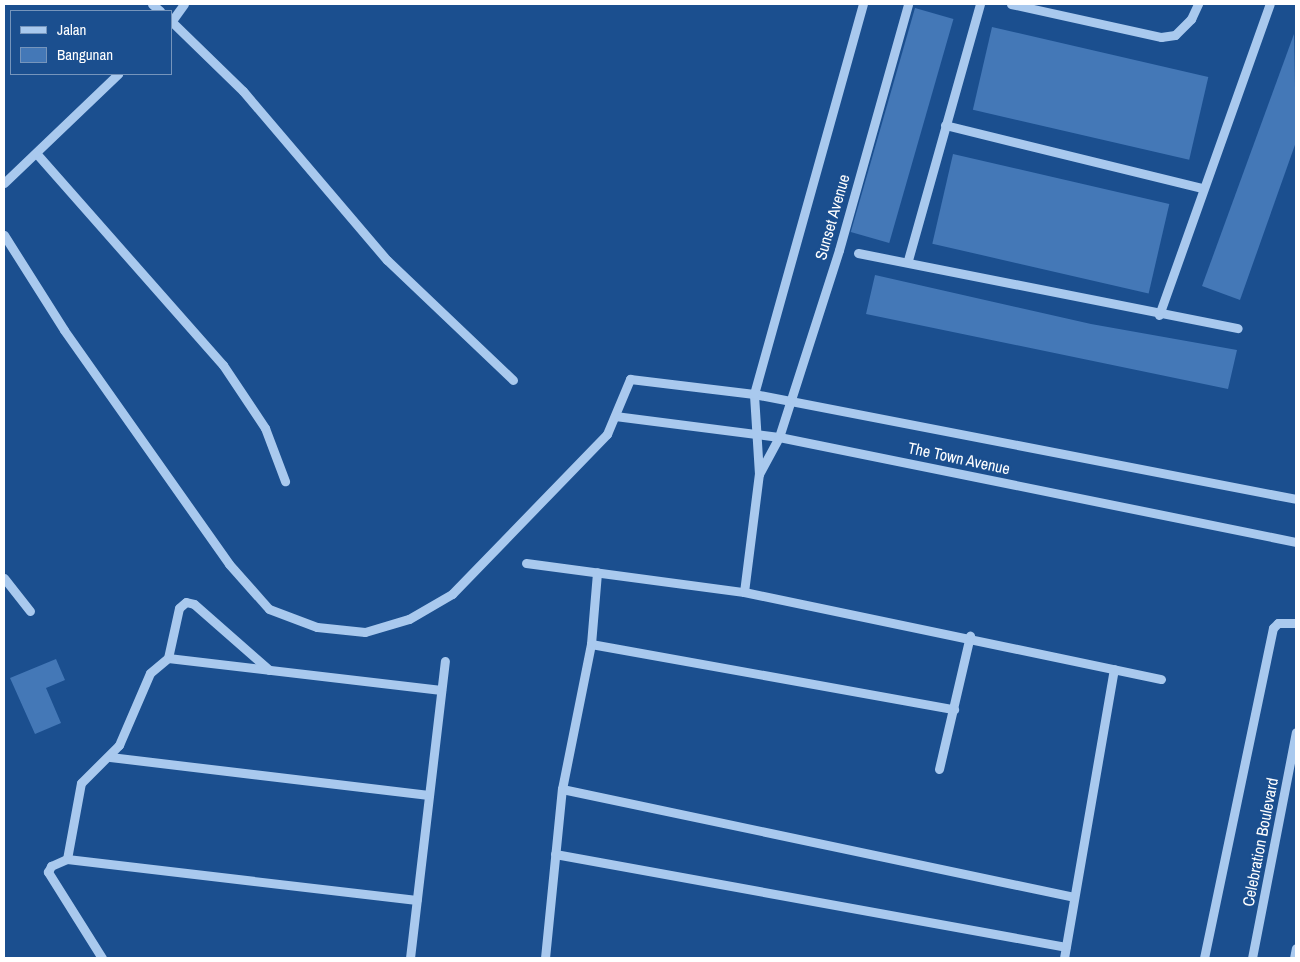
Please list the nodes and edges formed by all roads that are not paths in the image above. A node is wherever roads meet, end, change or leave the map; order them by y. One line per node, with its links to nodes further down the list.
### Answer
1 (184, 4): 8 (street)
2 (863, 4): 20 (street, Sunset Avenue)
3 (908, 4): 21 (street, Sunset Avenue)
4 (980, 4): 10 (street)
5 (1011, 4): 6 (street)
6 (1198, 4)
7 (1270, 4): 13 (street)
8 (172, 22): 19 (street)
9 (117, 75): 11 (street)
10 (945, 125): 13 (street); 16 (street)
11 (36, 153): 12 (street); 26 (street)
12 (4, 184)
13 (1201, 188): 17 (street)
14 (4, 235): 22 (street)
15 (858, 253): 16 (street)
16 (908, 260): 17 (street)
17 (1159, 314): 18 (street)
18 (1238, 328)
19 (513, 380)
20 (754, 394): 21 (street, The Town Avenue); 22 (street, The Town Avenue); 23 (street, Sunset Avenue)
21 (789, 404): 24 (street, Sunset Avenue); 27 (street, The Town Avenue)
22 (614, 416): 23 (street, The Town Avenue)
23 (754, 432): 24 (street, The Town Avenue); 25 (street, Sunset Avenue)
24 (779, 437): 25 (street, Sunset Avenue); 28 (street, The Town Avenue)
25 (759, 474): 32 (street)
26 (285, 482)
27 (1296, 499)
28 (1296, 542)
29 (526, 563): 30 (street)
30 (597, 572): 32 (street); 36 (street)
31 (4, 578): 33 (street)
32 (744, 592): 35 (street)
33 (30, 610)
34 (1296, 623): 59 (street)
35 (970, 636): 39 (street); 43 (street)
36 (590, 644): 43 (street); 47 (street)
37 (168, 658): 40 (street); 40 (street); 45 (street)
38 (445, 661): 42 (street)
39 (1114, 669): 41 (street); 51 (street)
40 (269, 670): 42 (street)
41 (1161, 679)
42 (441, 690): 48 (street)
43 (954, 709): 46 (street)
44 (1296, 732): 60 (street, Celebration Boulevard)
45 (110, 757): 48 (street); 50 (street)
46 (939, 770)
47 (562, 789): 49 (street); 51 (street)
48 (429, 795): 52 (street)
49 (555, 854): 53 (street); 57 (street)
50 (67, 859): 52 (street); 55 (street)
51 (1074, 897): 53 (street)
52 (417, 900): 56 (street)
53 (1066, 947): 58 (street)
54 (1296, 948): 61 (street)
55 (102, 958)
56 (410, 958)
57 (545, 958)
58 (1064, 958)
59 (1204, 958)
60 (1252, 958)
61 (1294, 958)

